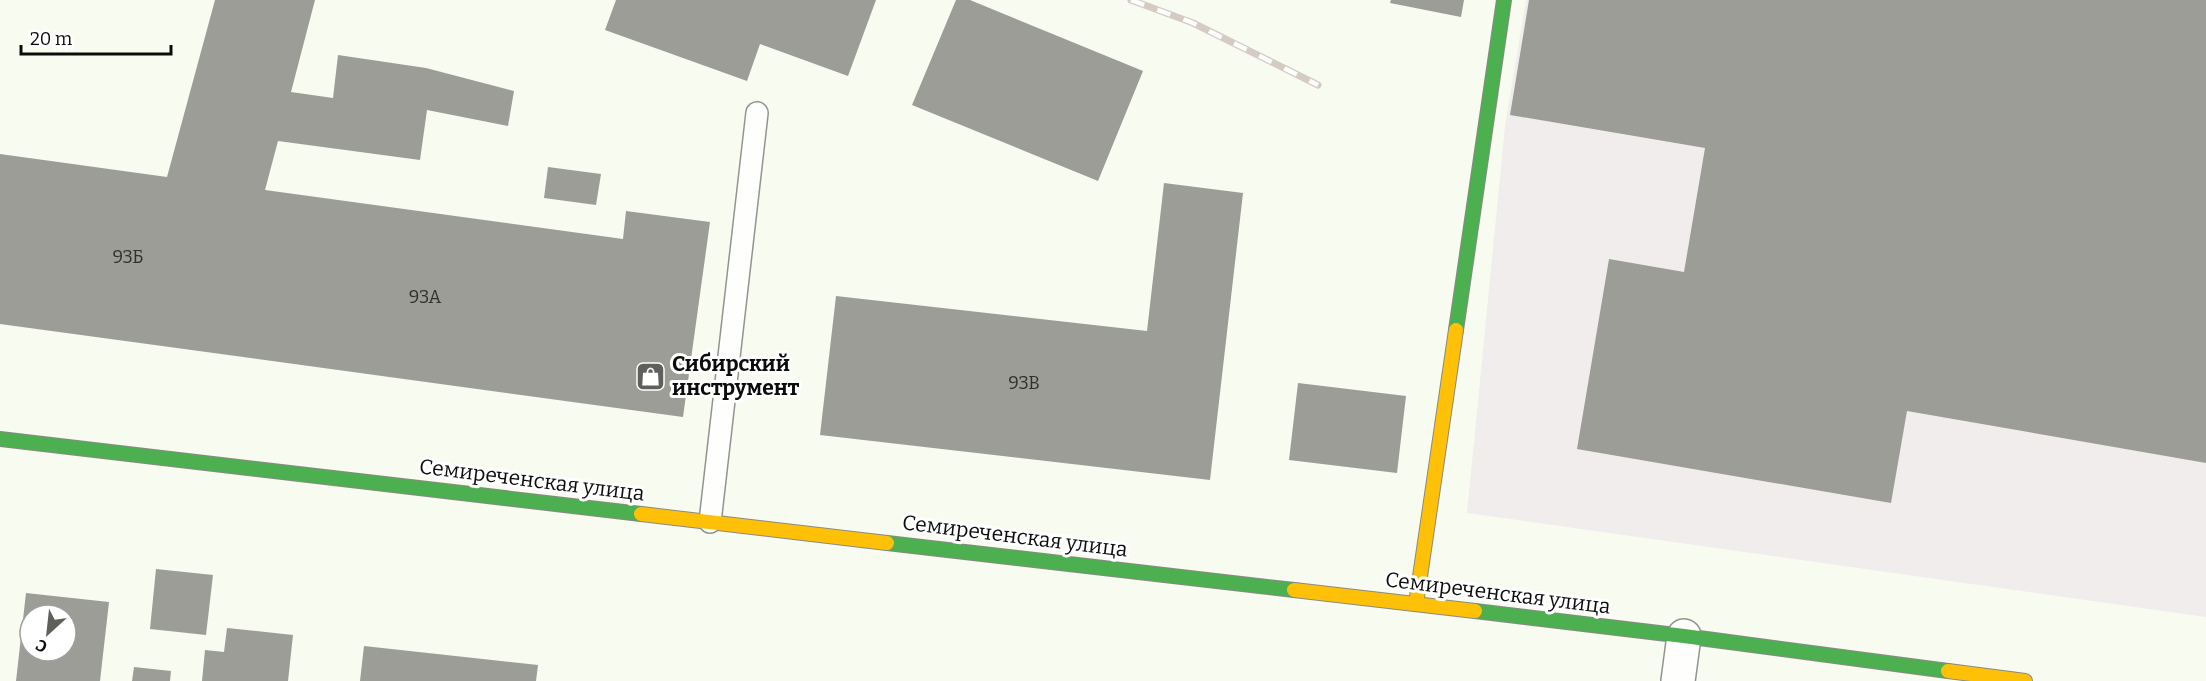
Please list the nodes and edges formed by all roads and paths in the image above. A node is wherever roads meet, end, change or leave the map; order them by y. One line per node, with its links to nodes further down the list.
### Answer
1 (1504, 0): 5 (main road)
2 (757, 113): 4 (lane)
3 (0, 439): 4 (main road, Семиреченская улица)
4 (710, 522): 5 (main road, Семиреченская улица)
5 (1416, 604): 6 (main road, Семиреченская улица)
6 (1684, 636): 7 (street); 8 (main road, Семиреченская улица)
7 (1678, 681)
8 (2025, 681)

